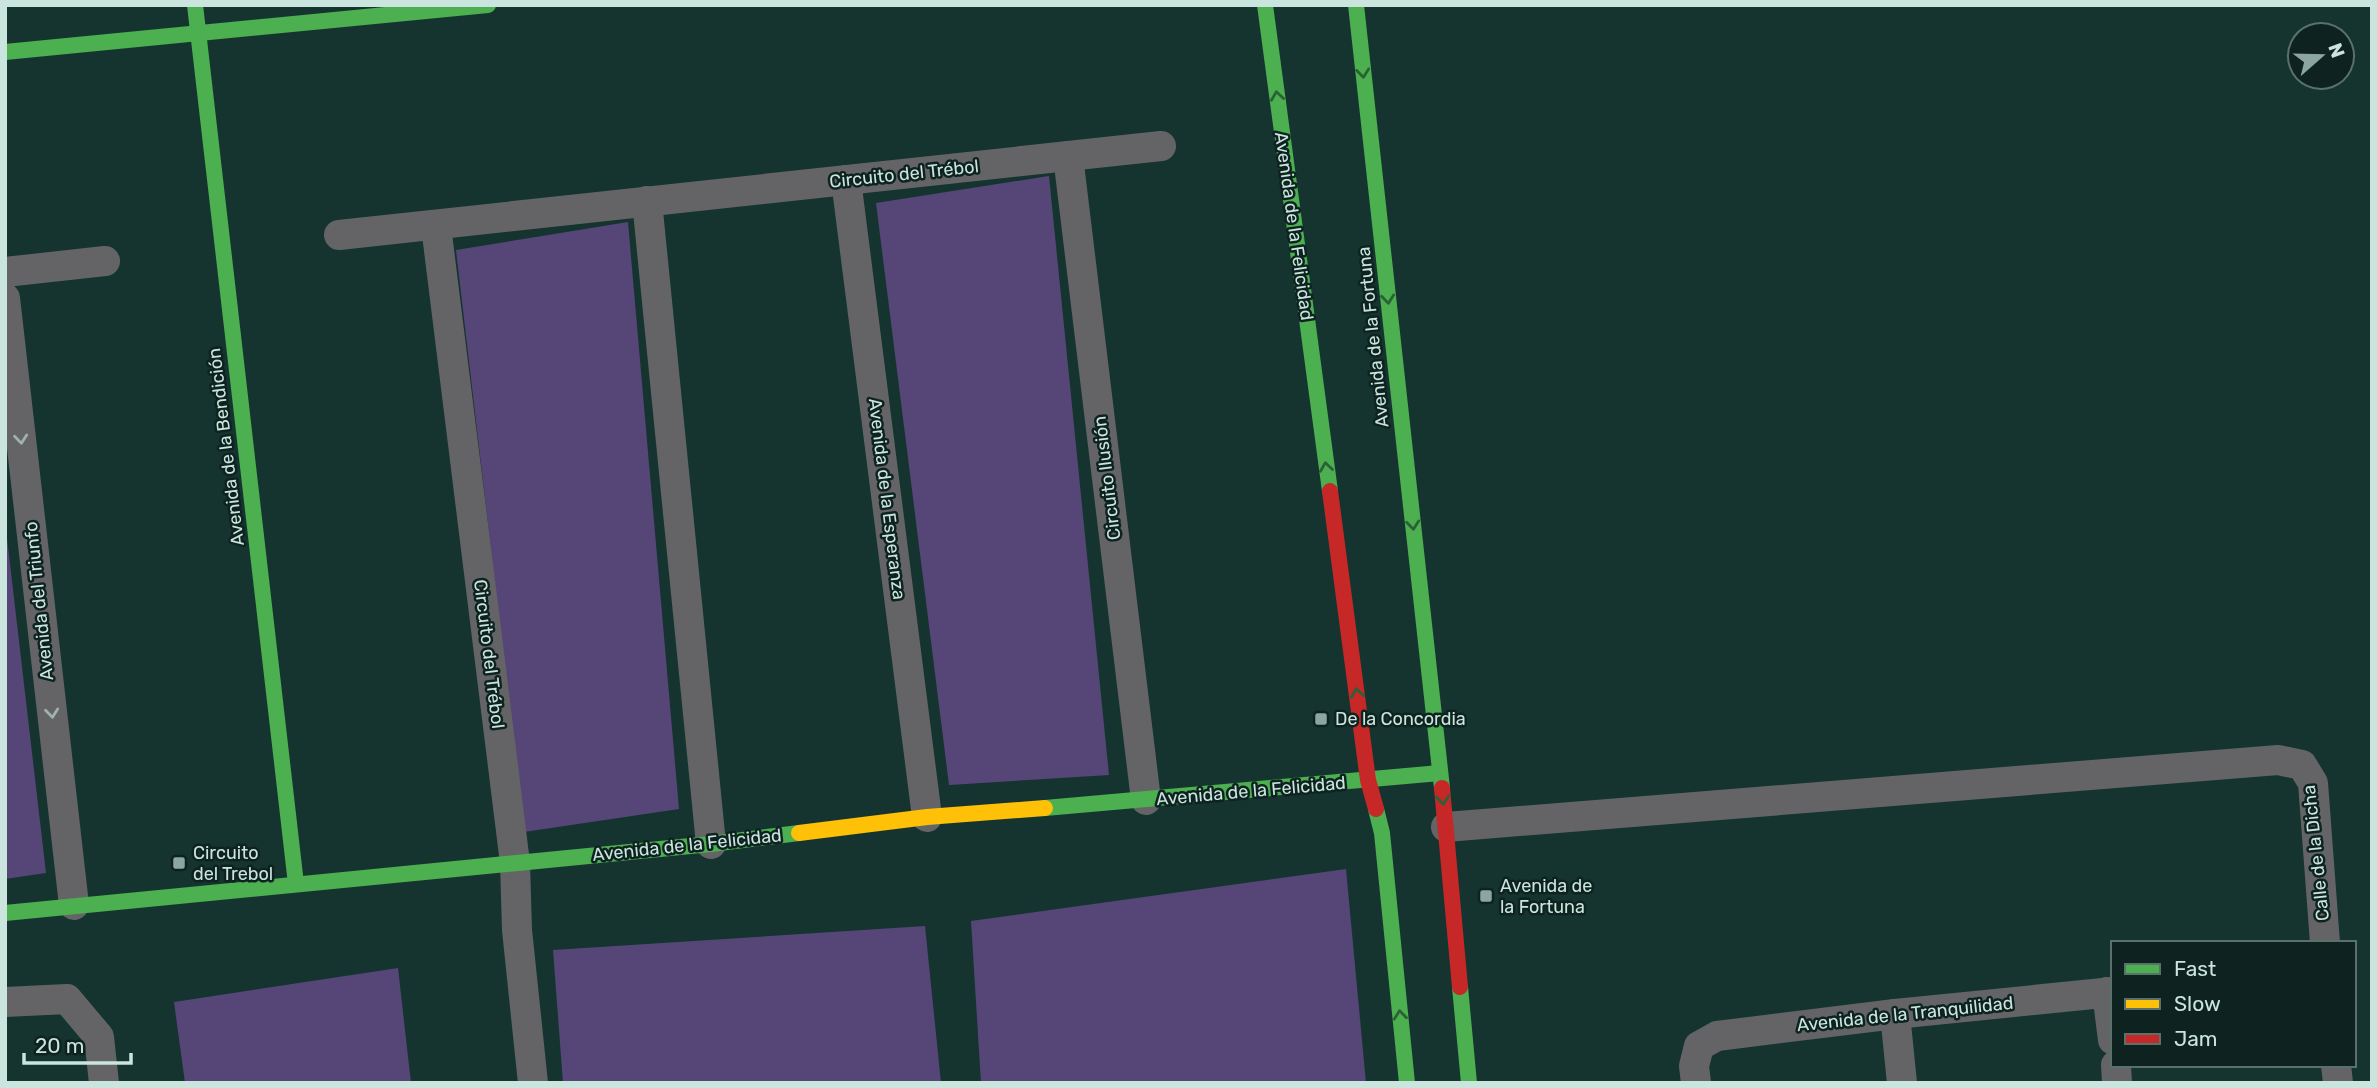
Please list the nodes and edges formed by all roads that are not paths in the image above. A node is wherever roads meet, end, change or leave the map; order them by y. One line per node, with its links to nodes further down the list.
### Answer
1 (195, 5): 5 (street, Avenida de la Bendición)
2 (488, 5): 5 (street)
3 (1265, 5): 17 (street, Avenida de la Felicidad, one-way to 3)
4 (1356, 5): 16 (street, Avenida de la Fortuna, one-way to 16)
5 (198, 33): 6 (street); 23 (street, Avenida de la Bendición)
6 (5, 52)
7 (1161, 146): 8 (street, Circuito del Trébol)
8 (1068, 156): 9 (street, Circuito del Trébol); 18 (street, Circuito Ilusión)
9 (846, 180): 10 (street, Circuito del Trébol); 19 (street, Avenida de la Esperanza)
10 (647, 201): 11 (street, Circuito del Trébol); 21 (street)
11 (436, 226): 12 (street, Circuito del Trébol); 22 (street, Circuito del Trébol)
12 (338, 235)
13 (104, 261): 14 (street)
14 (5, 272)
15 (5, 298): 24 (street, Avenida del Triunfo, one-way to 24)
16 (1440, 773): 17 (street, Avenida de la Felicidad); 20 (street, Avenida de la Fortuna, one-way to 20)
17 (1368, 780): 18 (street, Avenida de la Felicidad); 32 (street, Avenida de la Felicidad, one-way to 17)
18 (1146, 800): 19 (street, Avenida de la Felicidad)
19 (927, 817): 21 (street, Avenida de la Felicidad)
20 (1446, 827): 26 (street, Calle de la Dicha); 33 (street, Avenida de la Fortuna)
21 (711, 844): 22 (street, Avenida de la Felicidad)
22 (515, 863): 23 (street, Avenida de la Felicidad); 31 (street, Circuito del Trébol)
23 (296, 884): 24 (street, Avenida de la Felicidad)
24 (74, 905): 25 (street, Avenida de la Felicidad)
25 (5, 913)
26 (2325, 941)
27 (2110, 992): 29 (street, Avenida de la Tranquilidad)
28 (5, 1002): 30 (street)
29 (1895, 1014): 34 (street, Avenida de la Tranquilidad); 35 (street)
30 (104, 1083)
31 (533, 1083)
32 (1407, 1083)
33 (1469, 1083)
34 (1696, 1083)
35 (1902, 1083)

